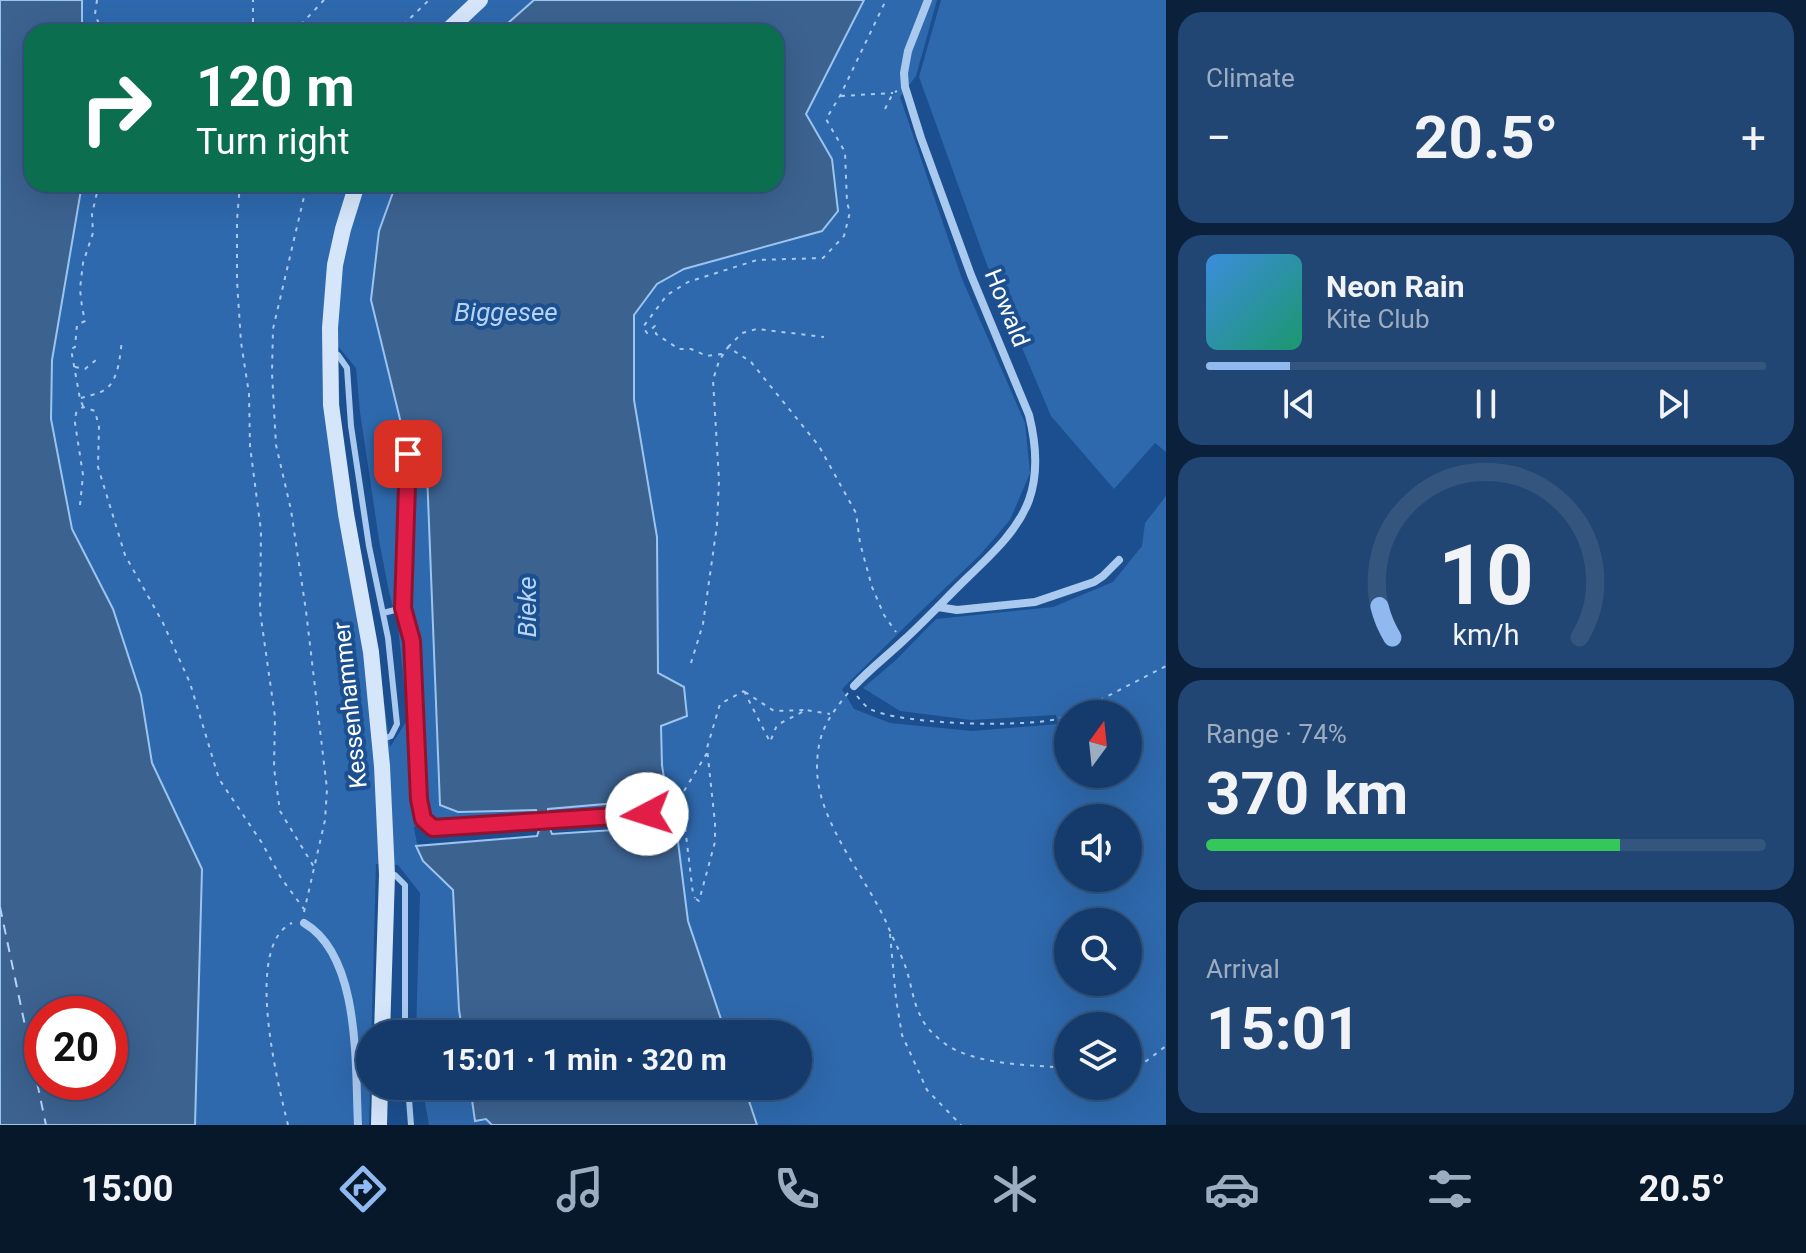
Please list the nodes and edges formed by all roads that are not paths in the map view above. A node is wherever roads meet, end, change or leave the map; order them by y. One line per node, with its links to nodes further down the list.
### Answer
1 (480, 0): 3 (main road)
2 (928, 0): 8 (street, Howald)
3 (454, 24)
4 (355, 192): 5 (main road, Kessenhammer)
5 (330, 353): 10 (lane); 12 (main road, Kessenhammer)
6 (408, 454): 9 (lane)
7 (1119, 560): 8 (street)
8 (938, 607): 11 (street, Howald)
9 (403, 608): 10 (lane); 13 (lane)
10 (383, 613): 12 (lane)
11 (854, 686)
12 (380, 740): 14 (main road, Kessenhammer)
13 (682, 808)
14 (387, 875): 16 (main road, Kessenhammer); 17 (lane)
15 (304, 923): 20 (street)
16 (382, 1020)
17 (405, 1020)
18 (380, 1100): 21 (main road)
19 (409, 1100): 22 (lane)
20 (358, 1125)
21 (379, 1125)
22 (411, 1125)

